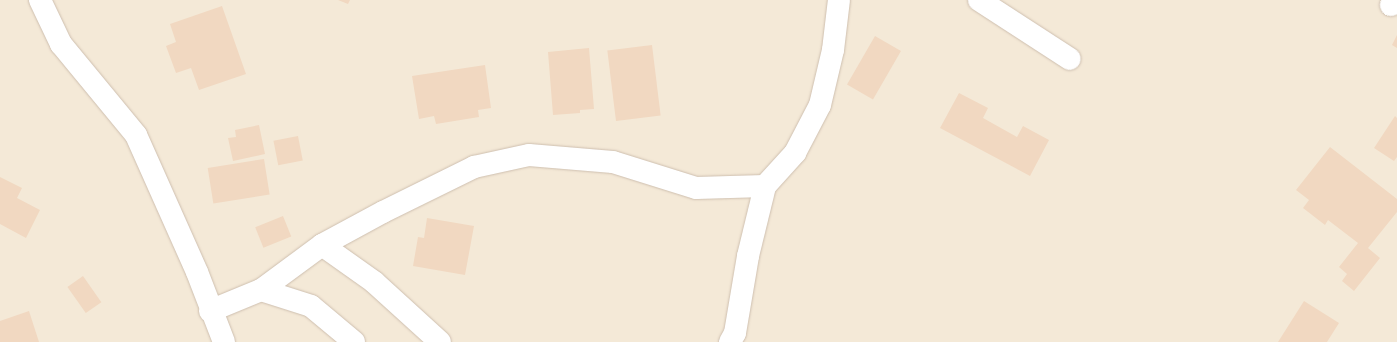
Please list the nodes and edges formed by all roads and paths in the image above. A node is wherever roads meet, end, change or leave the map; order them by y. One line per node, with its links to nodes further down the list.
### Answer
1 (40, 0): 8 (street)
2 (839, 0): 5 (street)
3 (979, 0): 4 (street)
4 (1070, 59)
5 (765, 186): 6 (street); 12 (street)
6 (322, 245): 7 (street); 11 (street)
7 (262, 290): 8 (street); 10 (street)
8 (210, 311): 9 (street)
9 (224, 342)
10 (354, 342)
11 (440, 342)
12 (730, 342)

